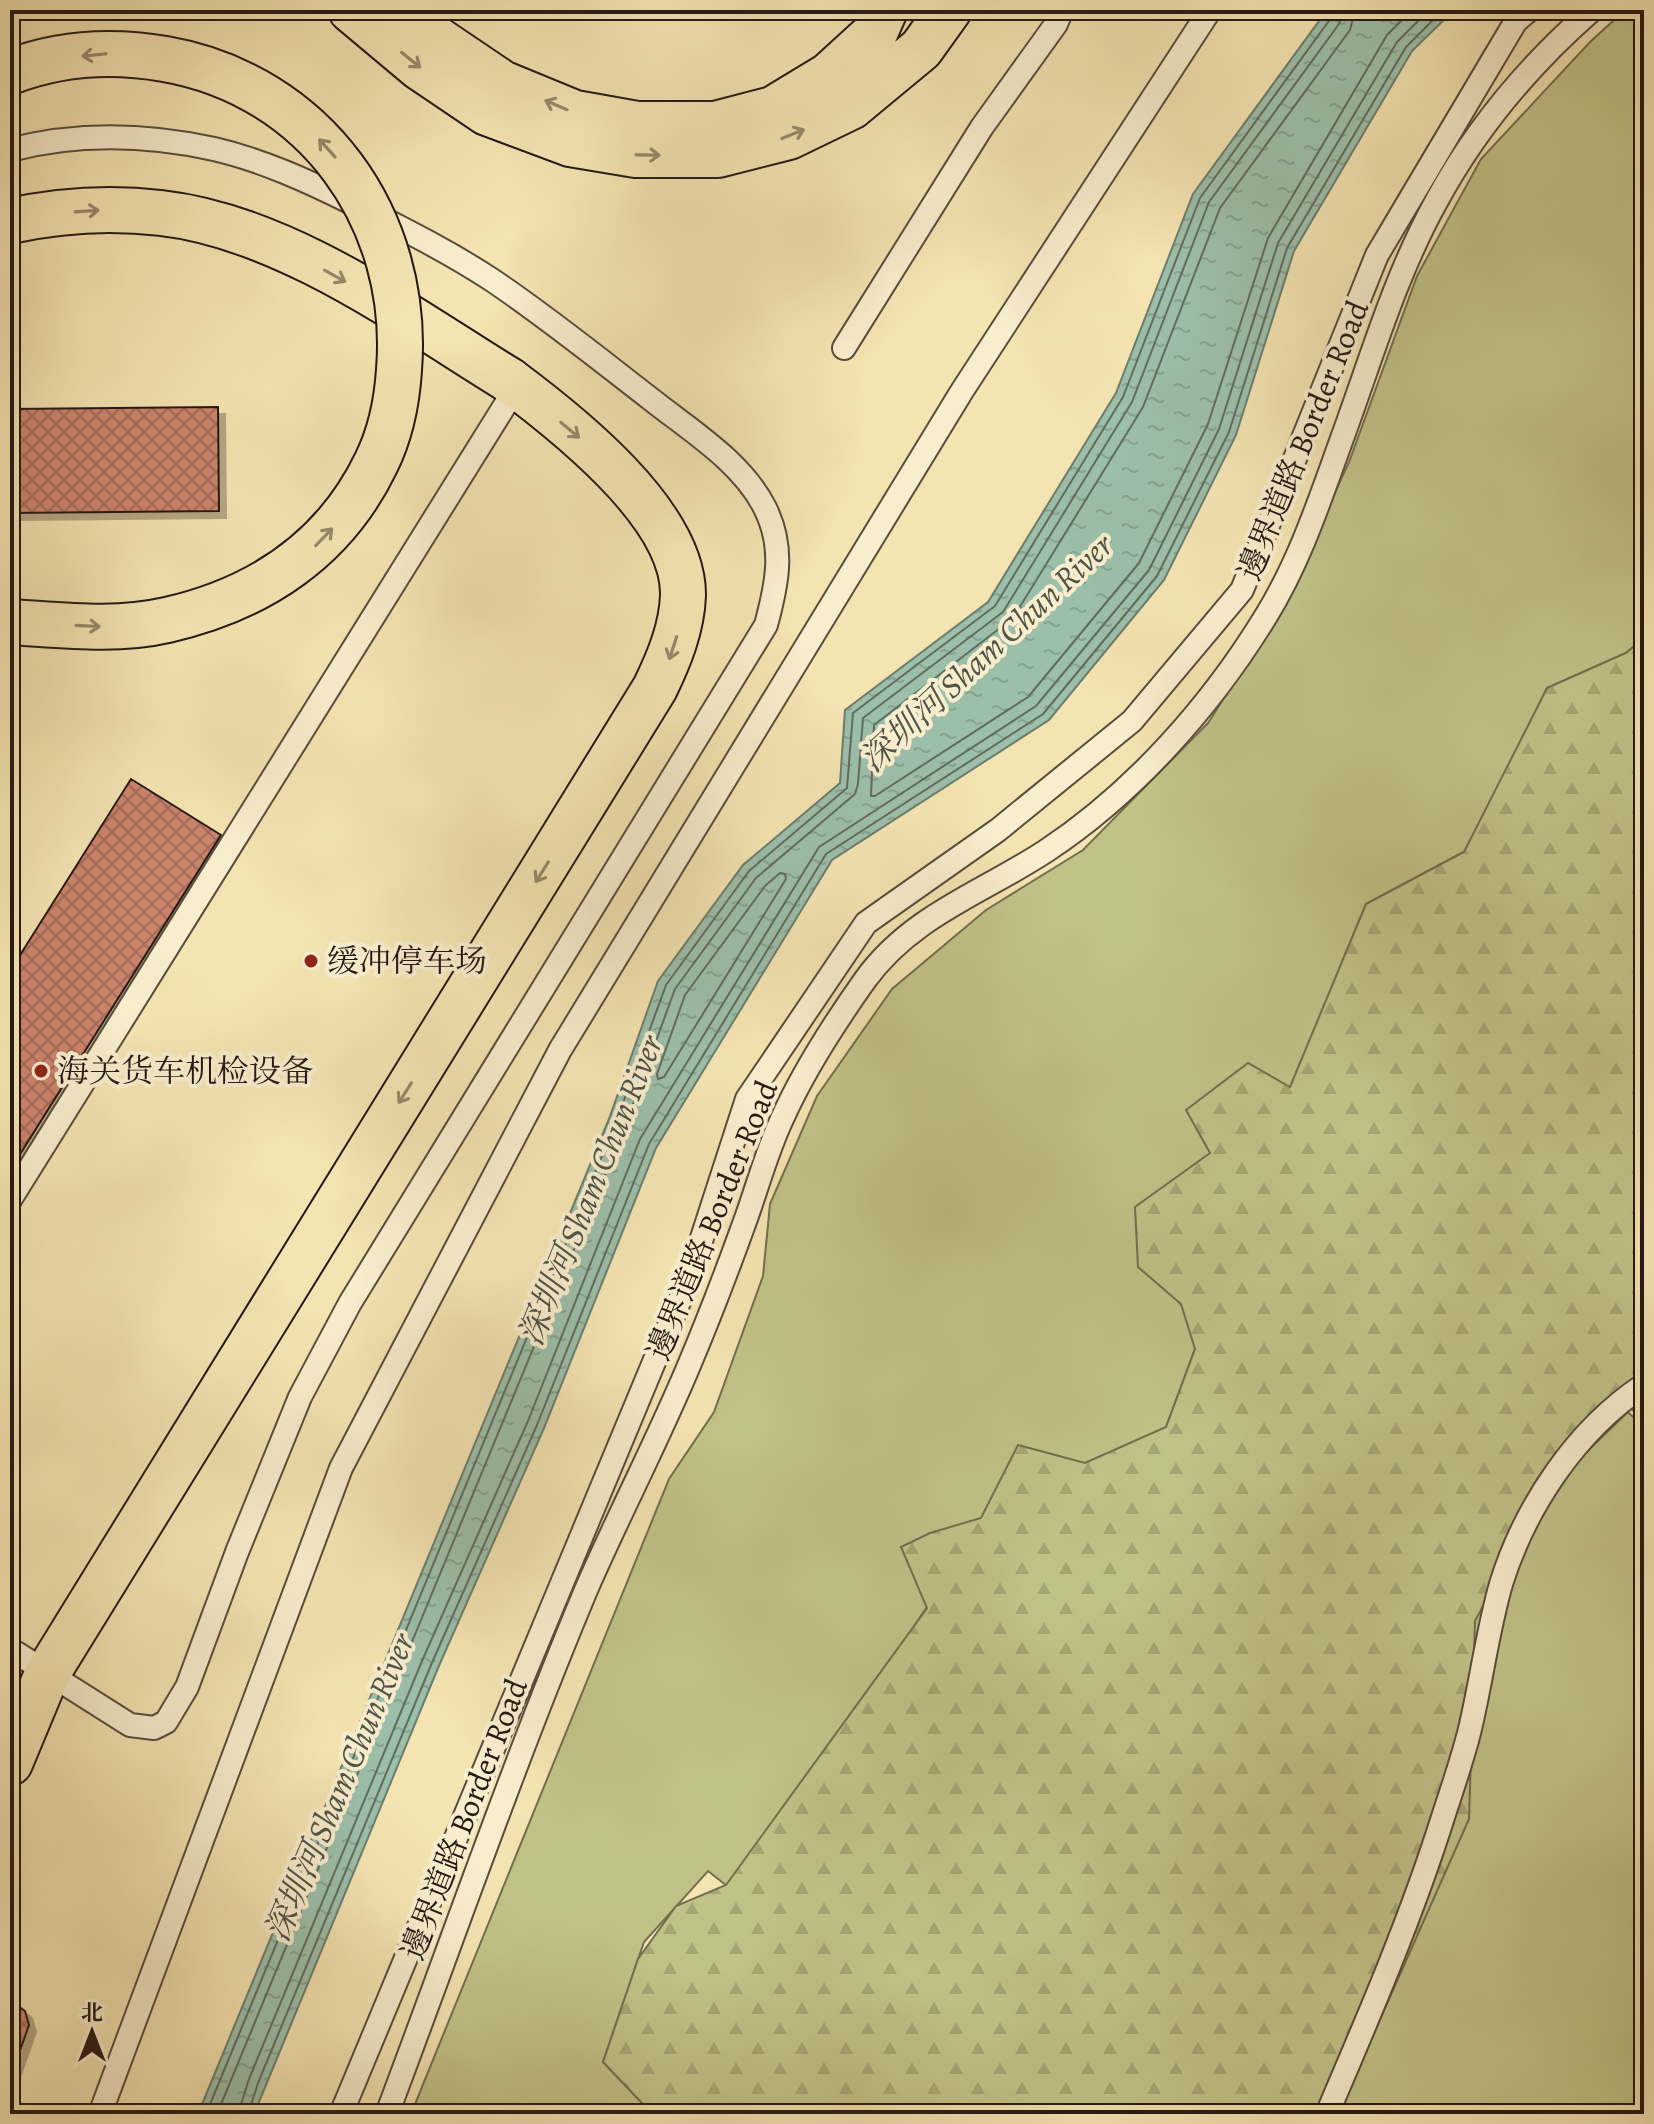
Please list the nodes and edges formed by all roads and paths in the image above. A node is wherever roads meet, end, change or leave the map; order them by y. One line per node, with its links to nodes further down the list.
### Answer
1 (351, 10): 10 (main road, one-way to 10)
2 (403, 10): 10 (main road, one-way to 2)
3 (885, 10): 10 (main road)
4 (949, 10): 10 (main road, one-way to 4)
5 (1062, 10): 13 (lane)
6 (1210, 10): 21 (lane)
7 (1529, 10): 22 (lane)
8 (1592, 10): 23 (lane, 邊界道路 Border Road)
9 (10, 72): 15 (main road, one-way to 9, bridge)
10 (717, 139)
11 (10, 150): 19 (lane)
12 (10, 221): 14 (main road, one-way to 14)
13 (844, 348)
14 (513, 383): 16 (lane); 19 (main road, one-way to 19)
15 (10, 622)
16 (10, 1200)
17 (1644, 1385): 24 (lane)
18 (10, 1649): 19 (lane)
19 (47, 1674): 20 (main road)
20 (10, 1763)
21 (100, 2114)
22 (341, 2114)
23 (387, 2114)
24 (1327, 2114)

